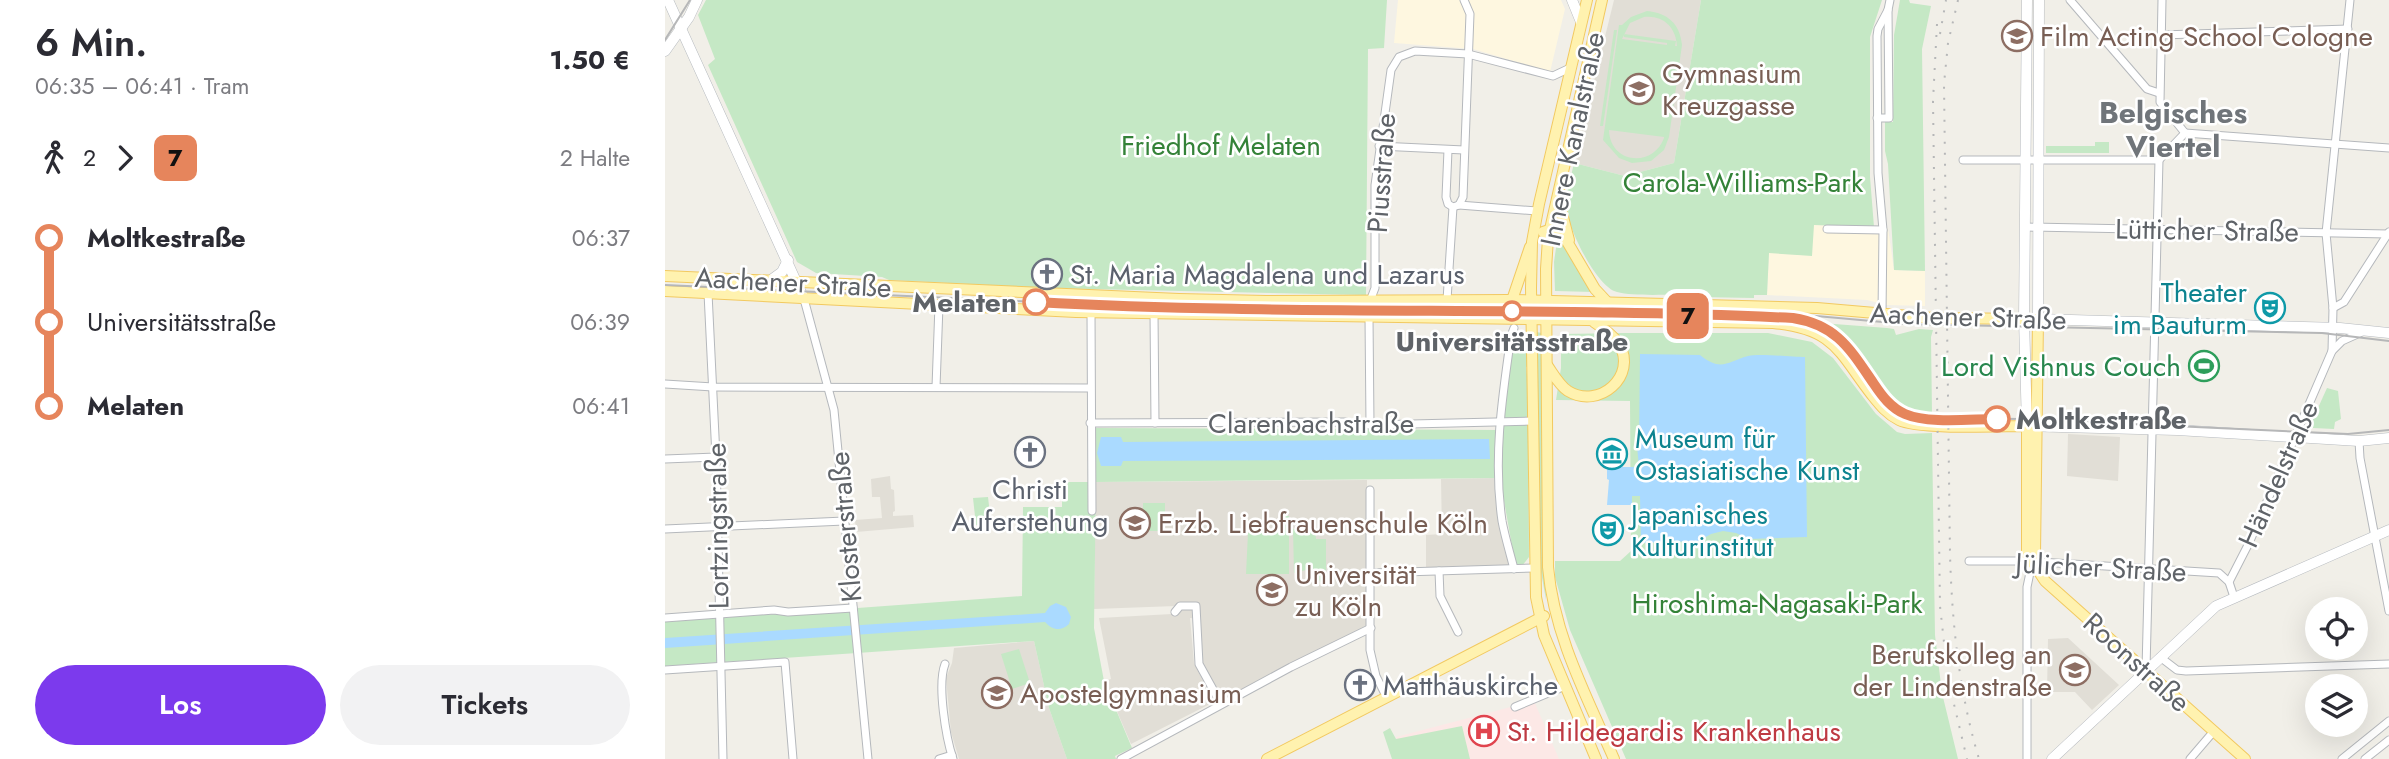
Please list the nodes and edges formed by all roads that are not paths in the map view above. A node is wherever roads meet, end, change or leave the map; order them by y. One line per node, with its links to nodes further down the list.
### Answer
1 (697, 0): 16 (main road)
2 (1464, 0): 20 (street)
3 (1572, 0): 15 (main road)
4 (1588, 0): 14 (main road); 15 (main road, Innere Kanalstraße)
5 (1602, 0): 14 (main road, Innere Kanalstraße)
6 (1890, 0): 13 (street)
7 (2027, 0): 23 (main road)
8 (2039, 0): 24 (main road)
9 (2070, 0): 22 (street)
10 (2162, 0): 18 (street)
11 (2350, 0): 17 (street, Händelstraße)
12 (669, 4): 16 (main road)
13 (1888, 10): 25 (street); 25 (street)
14 (1599, 15): 36 (main road, Innere Kanalstraße)
15 (1582, 23): 21 (main road, Innere Kanalstraße)
16 (681, 29): 19 (main road); 49 (main road)
17 (2348, 29): 18 (street); 27 (street, Händelstraße)
18 (2161, 35): 22 (street)
19 (665, 51)
20 (1468, 54): 21 (street); 28 (street, Piusstraße); 31 (street)
21 (1571, 68): 38 (main road, Innere Kanalstraße)
22 (2159, 93): 26 (street)
23 (2026, 100): 24 (street); 33 (main road)
24 (2039, 100): 34 (main road)
25 (1877, 118): 44 (street)
26 (2185, 134): 27 (street); 35 (street)
27 (2336, 145): 29 (street); 45 (street, Händelstraße)
28 (1379, 146): 30 (street); 54 (street, Piusstraße)
29 (2389, 148)
30 (1448, 149): 31 (street); 37 (street)
31 (1464, 150): 37 (street)
32 (1963, 160): 33 (street)
33 (2026, 160): 34 (street); 39 (main road)
34 (2039, 160): 35 (street); 40 (main road)
35 (2159, 160): 42 (street)
36 (1557, 191): 43 (main road, Innere Kanalstraße); 48 (main road)
37 (1456, 206): 38 (street); 58 (street)
38 (1537, 211): 47 (main road, Innere Kanalstraße)
39 (2026, 226): 40 (street, Lütticher Straße); 74 (main road)
40 (2039, 226): 42 (street, Lütticher Straße); 75 (main road)
41 (1827, 229): 44 (street)
42 (2157, 229): 45 (street, Lütticher Straße); 79 (street)
43 (1549, 230): 47 (main road); 48 (main road); 64 (main road, Innere Kanalstraße)
44 (1883, 230): 70 (street)
45 (2326, 233): 46 (street, Lütticher Straße); 67 (street, Händelstraße)
46 (2388, 233): 67 (street)
47 (1533, 240): 60 (main road); 63 (main road, Innere Kanalstraße)
48 (1571, 246): 65 (main road)
49 (788, 260): 51 (main road); 52 (main road)
50 (665, 276): 51 (main road, Aachener Straße)
51 (771, 280): 52 (main road, Aachener Straße)
52 (798, 282): 53 (main road, Aachener Straße); 57 (main road)
53 (816, 283): 57 (main road); 61 (main road, Aachener Straße)
54 (1375, 288): 61 (street, Piusstraße); 62 (street)
55 (665, 291): 56 (main road, Aachener Straße)
56 (708, 293): 57 (main road, Aachener Straße); 87 (street, Lortzingstraße)
57 (804, 299): 66 (main road, Aachener Straße); 88 (street, Klosterstraße)
58 (1447, 300): 59 (main road, Aachener Straße); 62 (main road, Aachener Straße); 72 (main road)
59 (1459, 300): 60 (main road, Aachener Straße); 73 (main road)
60 (1512, 300): 63 (main road, Aachener Straße)
61 (1370, 301): 62 (main road, Aachener Straße)
62 (1390, 301)
63 (1531, 301): 64 (main road, Aachener Straße); 76 (main road, Innere Kanalstraße)
64 (1546, 302): 65 (main road, Aachener Straße); 77 (main road, Innere Kanalstraße)
65 (1609, 304): 70 (main road, Aachener Straße)
66 (939, 305): 68 (main road, Aachener Straße); 89 (street)
67 (2333, 308): 81 (street, Händelstraße)
68 (1091, 312): 69 (main road, Aachener Straße); 90 (street)
69 (1154, 313): 71 (main road, Aachener Straße); 93 (street)
70 (1882, 314): 74 (main road, Aachener Straße)
71 (1369, 317): 72 (main road, Aachener Straße); 95 (street)
72 (1423, 319): 73 (main road, Aachener Straße)
73 (1454, 319): 76 (main road, Aachener Straße)
74 (2024, 319): 75 (main road, Aachener Straße); 96 (main road)
75 (2038, 319): 79 (main road, Aachener Straße); 96 (main road)
76 (1532, 321): 77 (main road, Aachener Straße); 91 (main road)
77 (1546, 321): 78 (main road, Aachener Straße); 85 (main road)
78 (1594, 322): 85 (main road); 96 (main road, Aachener Straße)
79 (2154, 324): 81 (main road, Aachener Straße); 97 (street)
80 (1514, 328): 94 (street)
81 (2333, 328): 82 (main road, Aachener Straße); 84 (street, Händelstraße)
82 (2363, 331): 83 (main road, Aachener Straße); 84 (street)
83 (2389, 333)
84 (2333, 351): 98 (street, Händelstraße)
85 (1547, 365): 120 (main road)
86 (665, 384): 87 (street)
87 (713, 387): 88 (street); 101 (street, Lortzingstraße)
88 (829, 387): 89 (street); 105 (street, Klosterstraße)
89 (936, 387): 90 (street)
90 (1090, 388): 92 (street)
91 (1532, 421): 94 (street, Clarenbachstraße); 115 (main road)
92 (1090, 423): 93 (street, Clarenbachstraße); 104 (street)
93 (1155, 423): 95 (street, Clarenbachstraße)
94 (1499, 424): 95 (street, Clarenbachstraße); 112 (street)
95 (1370, 425)
96 (2032, 426): 97 (main road); 111 (main road)
97 (2152, 429): 98 (main road); 113 (street)
98 (2295, 436): 100 (main road); 117 (street, Händelstraße)
99 (2389, 438): 100 (main road)
100 (2359, 440): 109 (street)
101 (716, 457): 102 (street); 106 (street, Lortzingstraße)
102 (665, 459)
103 (1370, 491): 116 (street)
104 (1092, 511)
105 (844, 521): 106 (street); 121 (street, Klosterstraße)
106 (718, 527): 107 (street); 124 (street, Lortzingstraße)
107 (665, 529)
108 (2389, 530): 109 (main road)
109 (2375, 536): 119 (main road); 122 (street)
110 (1969, 561): 111 (street, Jülicher Straße)
111 (2032, 563): 113 (street, Jülicher Straße); 136 (main road, Roonstraße); 154 (street)
112 (1514, 569): 114 (street); 115 (street)
113 (2149, 569): 117 (street, Jülicher Straße); 131 (street)
114 (1439, 571): 116 (street); 130 (street)
115 (1535, 572): 118 (main road); 127 (main road)
116 (1371, 573): 128 (street)
117 (2229, 582): 119 (street, Händelstraße)
118 (1536, 597): 120 (main road); 126 (main road)
119 (2234, 597): 132 (main road)
120 (1552, 600): 126 (main road); 129 (main road)
121 (853, 608): 124 (street); 148 (street, Klosterstraße)
122 (2389, 611)
123 (1175, 612): 140 (street)
124 (720, 614): 125 (street); 135 (street, Lortzingstraße)
125 (665, 618)
126 (1539, 619): 127 (main road); 129 (main road); 138 (main road)
127 (1524, 626): 139 (main road)
128 (1371, 628): 139 (street); 140 (street)
129 (1560, 631): 153 (main road)
130 (1458, 632)
131 (2148, 642): 132 (street); 136 (street)
132 (2162, 655): 134 (street); 136 (main road)
133 (945, 664): 145 (street)
134 (2389, 664)
135 (720, 666): 137 (street); 146 (street, Lortzingstraße); 147 (street)
136 (2146, 669): 143 (main road, Roonstraße); 155 (main road)
137 (665, 670)
138 (1565, 686): 141 (street); 152 (main road)
139 (1386, 696): 151 (main road)
140 (1221, 704): 150 (street)
141 (1515, 707)
142 (2389, 721): 158 (street)
143 (2214, 732): 156 (street); 157 (main road, Roonstraße)
144 (2389, 740): 159 (street)
145 (953, 757): 149 (street)
146 (723, 759)
147 (793, 759)
148 (868, 759)
149 (939, 759)
150 (1121, 759)
151 (1267, 759)
152 (1596, 759)
153 (1614, 759)
154 (2027, 759)
155 (2052, 759)
156 (2190, 759)
157 (2245, 759)
158 (2341, 759)
159 (2365, 759)

